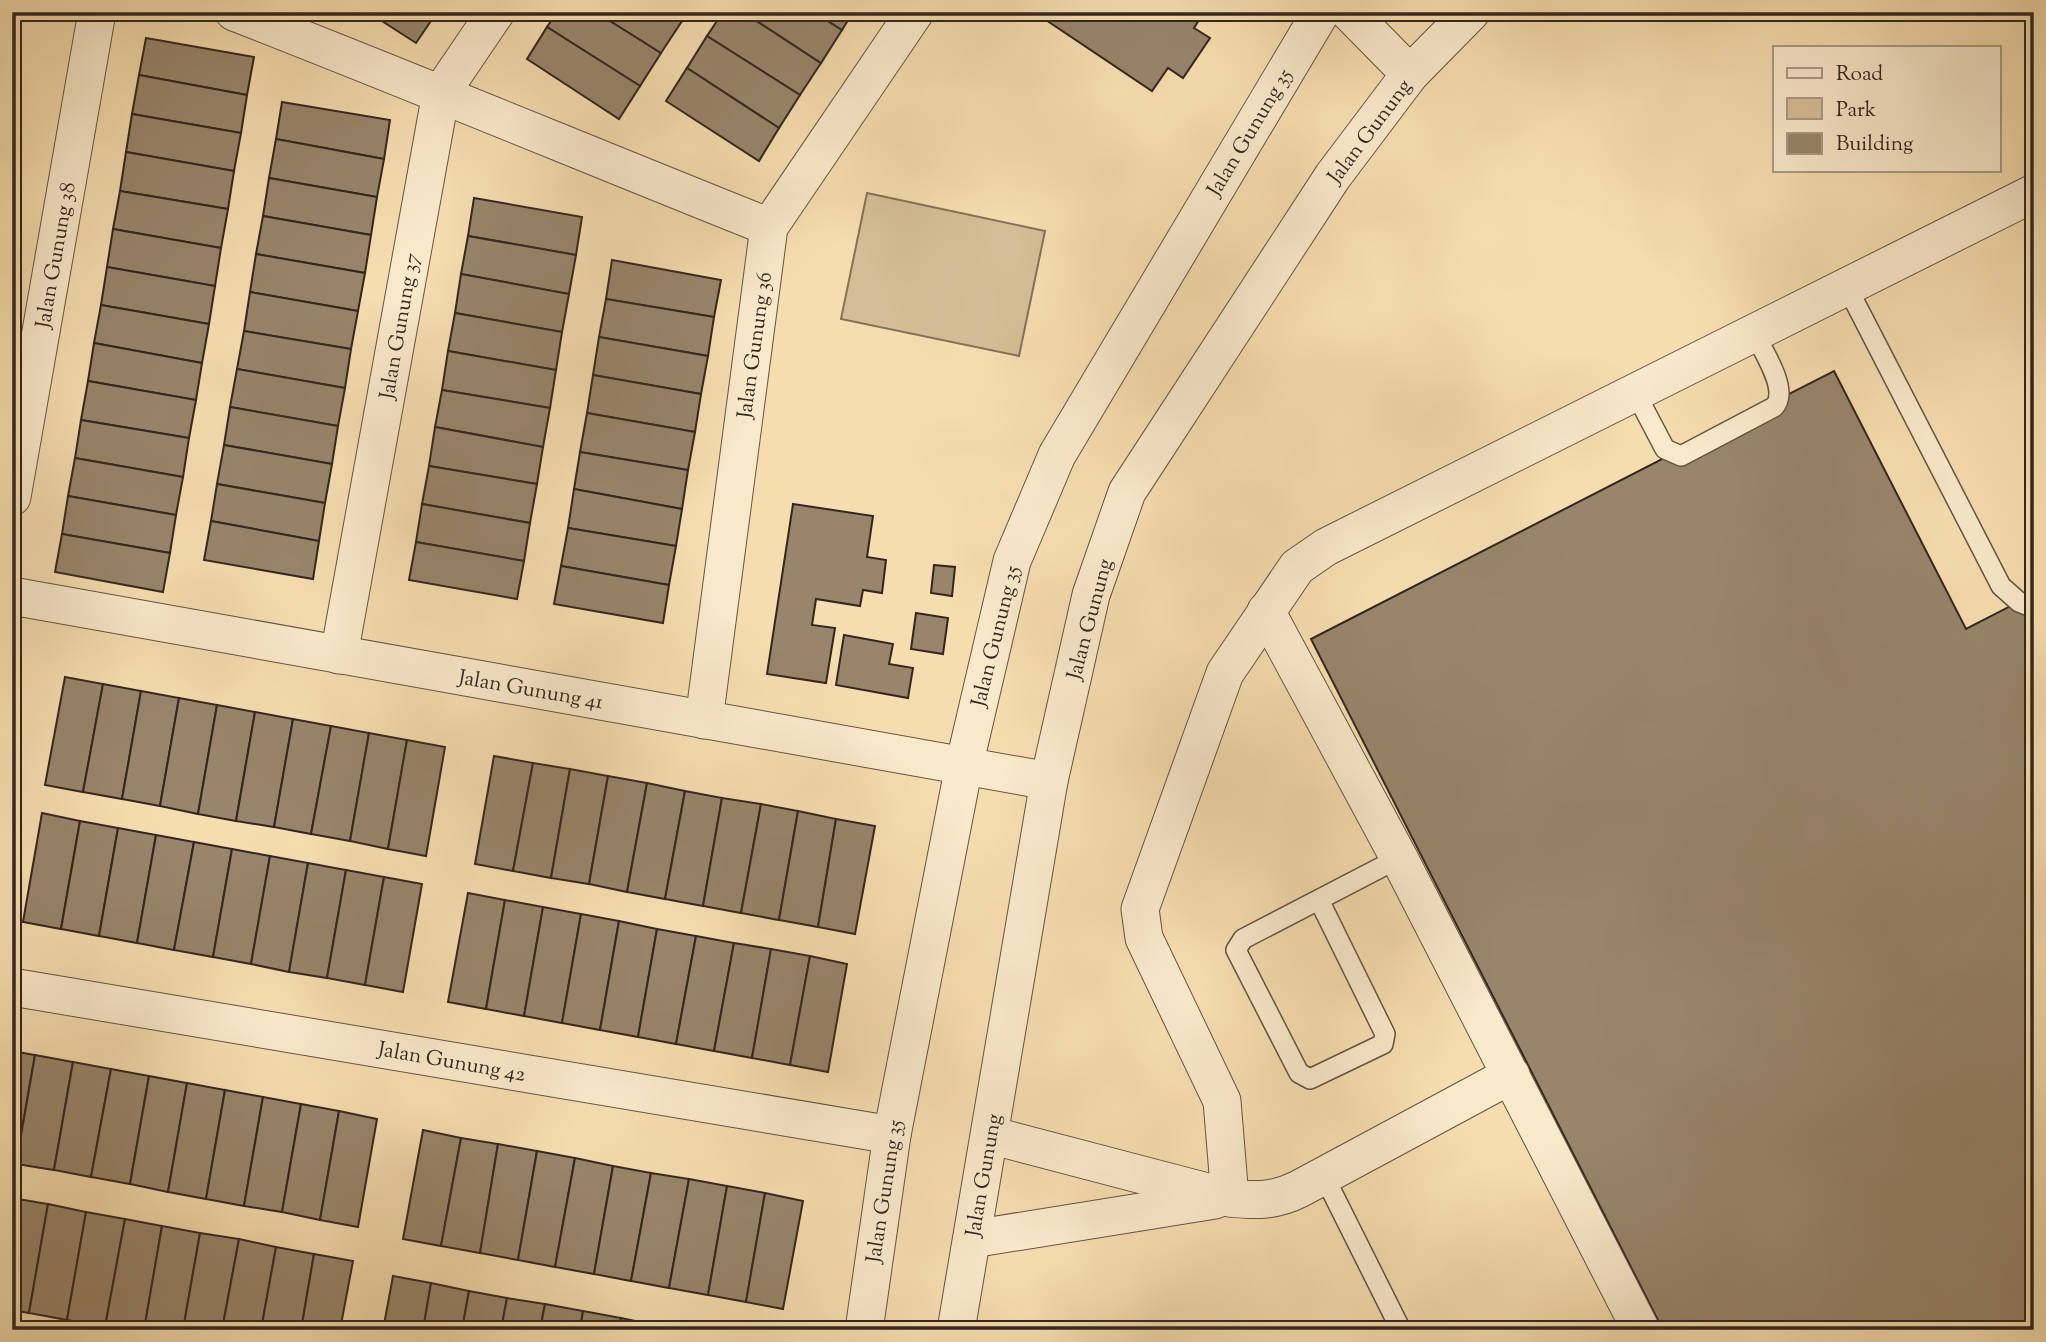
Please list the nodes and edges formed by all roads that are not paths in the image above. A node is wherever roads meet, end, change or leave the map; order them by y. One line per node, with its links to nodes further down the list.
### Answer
1 (97, 12): 15 (street, Jalan Gunung 38)
2 (234, 12): 9 (street)
3 (496, 12): 9 (street, Jalan Gunung 37)
4 (915, 12): 11 (street, Jalan Gunung 36)
5 (1321, 12): 21 (street, Jalan Gunung 35)
6 (1349, 12): 8 (street)
7 (1471, 12): 8 (street, Jalan Gunung)
8 (1410, 75): 22 (street, Jalan Gunung)
9 (441, 93): 11 (street); 19 (street, Jalan Gunung 37)
10 (2034, 193): 12 (street)
11 (769, 227): 20 (street, Jalan Gunung 36)
12 (1847, 287): 13 (street); 17 (lane)
13 (1754, 333): 14 (street); 14 (lane)
14 (1635, 392): 18 (street)
15 (12, 497)
16 (12, 596): 19 (street, Jalan Gunung 41)
17 (2034, 608)
18 (1266, 611): 23 (street); 30 (street)
19 (340, 654): 20 (street, Jalan Gunung 41)
20 (704, 720): 21 (street, Jalan Gunung 41)
21 (964, 766): 22 (street, Jalan Gunung 41); 27 (street, Jalan Gunung 35)
22 (1049, 781): 28 (street, Jalan Gunung)
23 (1399, 858): 24 (lane); 26 (street)
24 (1319, 900): 24 (lane)
25 (12, 987): 27 (street, Jalan Gunung 42)
26 (1511, 1075): 29 (street); 35 (street)
27 (892, 1135): 32 (street, Jalan Gunung 35)
28 (990, 1135): 30 (street); 31 (street, Jalan Gunung)
29 (1324, 1176): 30 (street); 34 (lane)
30 (1230, 1198): 31 (street)
31 (972, 1240): 33 (street, Jalan Gunung)
32 (864, 1330)
33 (956, 1330)
34 (1401, 1330)
35 (1641, 1330)

